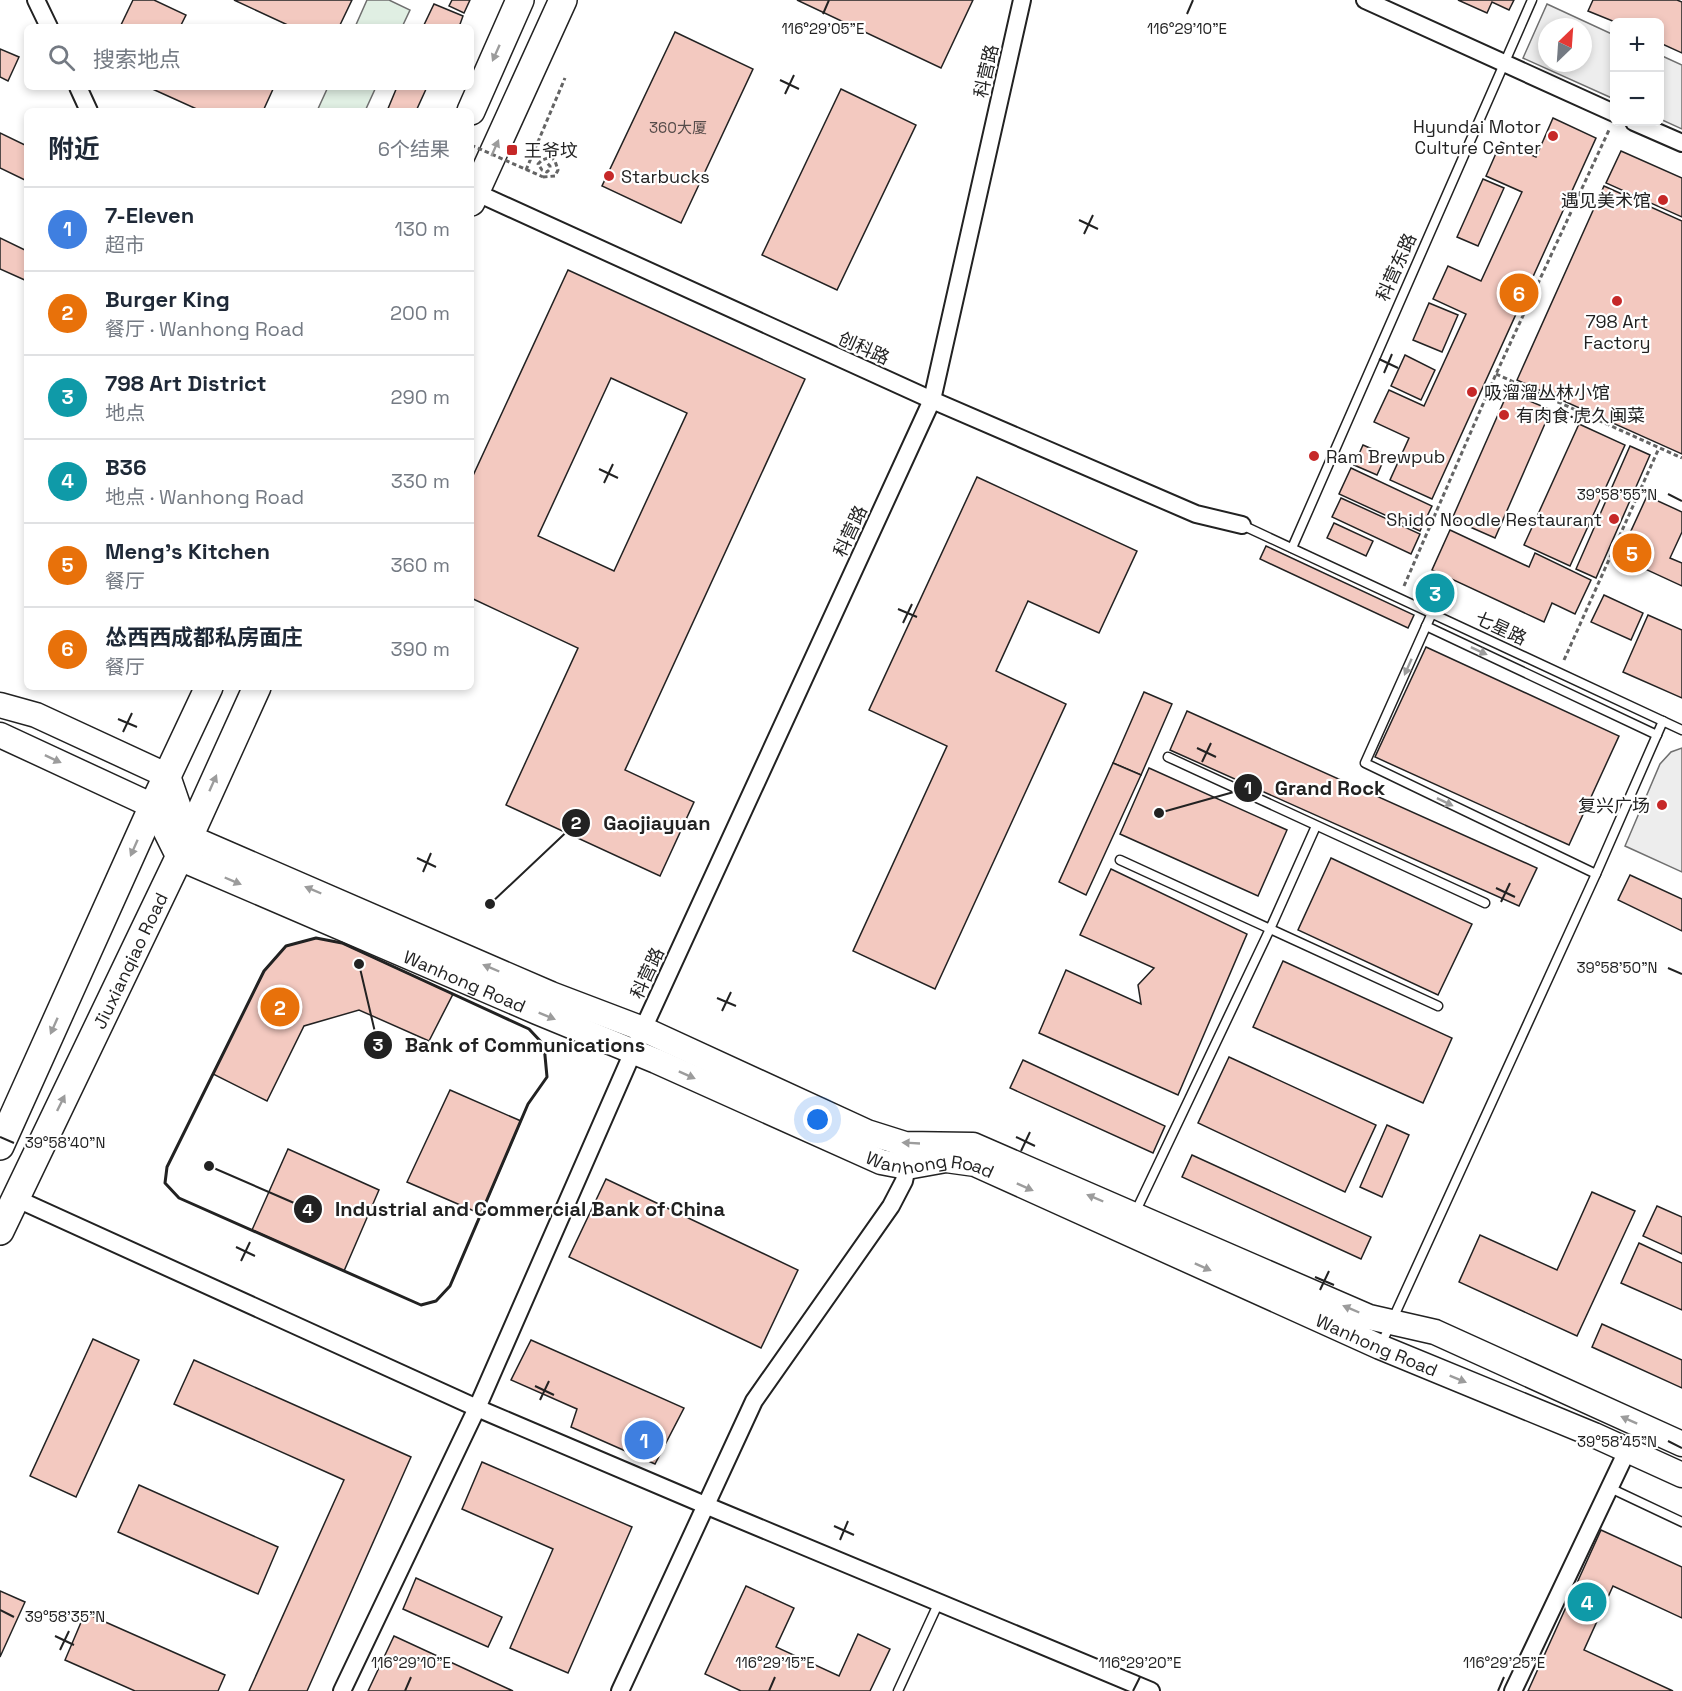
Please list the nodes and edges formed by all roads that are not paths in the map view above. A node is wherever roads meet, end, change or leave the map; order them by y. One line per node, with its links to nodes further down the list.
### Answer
1 (36, 0): 7 (street)
2 (520, 0): 11 (main road, one-way to 11)
3 (563, 0): 15 (main road, one-way to 3)
4 (1022, 0): 17 (street, 科营路)
5 (1365, 0): 8 (street)
6 (1532, 0): 8 (lane, 科营东路)
7 (48, 24)
8 (1503, 62): 12 (street); 19 (lane, 科营东路)
9 (80, 90): 10 (street)
10 (88, 108)
11 (472, 108)
12 (1610, 119)
13 (1643, 126): 14 (street)
14 (1682, 143)
15 (474, 195)
16 (474, 197): 17 (street, 创科路)
17 (932, 400): 18 (street, 创科路); 41 (street, 科营路)
18 (1242, 525): 19 (lane, 七星路)
19 (1292, 548): 20 (lane, 七星路)
20 (1432, 614): 21 (lane); 27 (lane, 七星路)
21 (1426, 626): 30 (lane, one-way to 30); 37 (lane, one-way to 37)
22 (0, 688): 26 (street)
23 (208, 690): 32 (main road)
24 (256, 690): 35 (main road, Jiuxianqiao Road, one-way to 24)
25 (0, 705): 26 (street)
26 (36, 715): 32 (street)
27 (1663, 721): 28 (lane, 七星路); 30 (lane)
28 (1682, 730)
29 (0, 735): 33 (street, one-way to 33)
30 (1657, 735): 37 (lane)
31 (1168, 757): 34 (lane)
32 (168, 776): 33 (main road); 35 (street)
33 (153, 806): 35 (street); 43 (main road, one-way to 43)
34 (1316, 826): 38 (lane); 39 (lane)
35 (184, 847): 41 (street, Wanhong Road, one-way to 35); 42 (street, Wanhong Road, one-way to 42); 45 (main road, Jiuxianqiao Road, one-way to 35)
36 (1120, 860): 39 (lane)
37 (1596, 874): 48 (lane)
38 (1485, 903)
39 (1270, 929): 40 (lane); 46 (lane)
40 (1438, 1006)
41 (643, 1029): 42 (street, 科营路); 46 (street, Wanhong Road, one-way to 41)
42 (633, 1052): 44 (street, Wanhong Road, one-way to 44); 50 (street, 科营路)
43 (0, 1146)
44 (907, 1167): 49 (street, Wanhong Road, one-way to 49); 55 (street)
45 (15, 1198): 47 (main road, Jiuxianqiao Road); 50 (street)
46 (1134, 1215): 48 (street, Wanhong Road, one-way to 46)
47 (0, 1231)
48 (1391, 1322): 49 (lane); 51 (street, Wanhong Road, one-way to 48)
49 (1380, 1347): 52 (street, Wanhong Road, one-way to 52)
50 (477, 1408): 55 (street); 58 (street, 科营路)
51 (1682, 1444)
52 (1627, 1451): 53 (street, Wanhong Road); 54 (street)
53 (1682, 1475)
54 (1610, 1488): 56 (lane); 62 (street)
55 (705, 1506): 57 (street); 59 (street)
56 (1682, 1522)
57 (939, 1602): 60 (lane); 61 (street)
58 (342, 1691)
59 (620, 1691)
60 (898, 1691)
61 (1151, 1691)
62 (1513, 1691)

